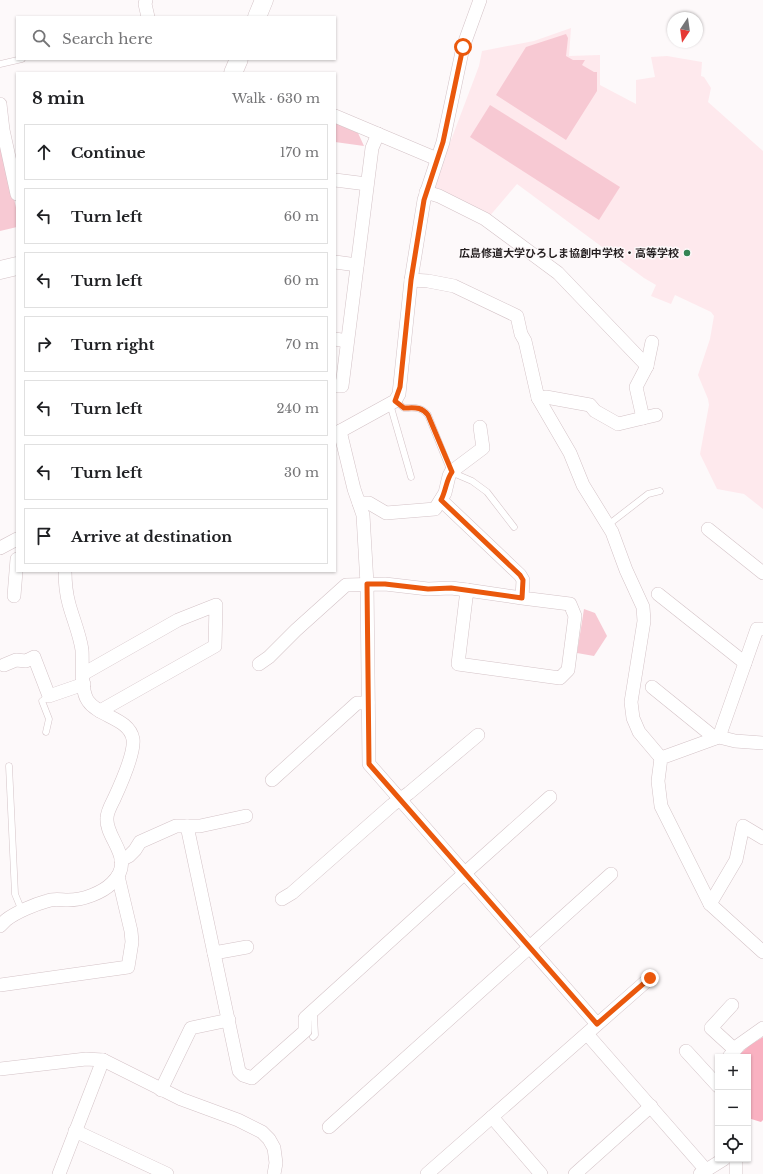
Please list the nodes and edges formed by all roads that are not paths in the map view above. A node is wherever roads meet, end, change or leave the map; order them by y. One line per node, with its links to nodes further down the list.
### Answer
1 (146, 0): 4 (street)
2 (264, 0): 5 (street)
3 (480, 0): 13 (street)
4 (148, 16)
5 (257, 16)
6 (18, 60): 8 (lane)
7 (239, 60): 9 (street)
8 (0, 64)
9 (233, 72)
10 (0, 104): 16 (street)
11 (336, 116): 12 (street)
12 (378, 134): 13 (street); 15 (street)
13 (437, 159): 17 (street)
14 (336, 180): 15 (street)
15 (367, 184): 19 (street)
16 (16, 189)
17 (426, 192): 22 (street); 25 (street)
18 (336, 262): 19 (street)
19 (357, 265): 23 (street)
20 (16, 266): 21 (street)
21 (0, 270)
22 (411, 280): 27 (street); 28 (street)
23 (341, 340): 26 (street)
24 (652, 342): 25 (street)
25 (647, 366): 30 (street)
26 (336, 386)
27 (538, 398): 30 (street); 38 (street)
28 (393, 403): 32 (street); 33 (lane); 34 (lane)
29 (656, 415): 30 (street)
30 (644, 418)
31 (480, 427): 33 (street)
32 (338, 432): 37 (street)
33 (452, 472): 36 (street); 39 (lane)
34 (411, 477)
35 (660, 492): 38 (lane)
36 (441, 500): 37 (street); 50 (street)
37 (359, 503): 46 (street)
38 (608, 525): 64 (street)
39 (514, 527)
40 (708, 529): 45 (street)
41 (16, 540): 42 (street)
42 (0, 548)
43 (16, 571): 49 (street)
44 (65, 572): 55 (street)
45 (763, 573)
46 (367, 584): 47 (street); 53 (street); 58 (street)
47 (467, 590): 50 (street); 50 (street)
48 (658, 594): 52 (street)
49 (14, 596)
50 (522, 598)
51 (763, 629): 52 (street)
52 (745, 663): 62 (street)
53 (259, 664)
54 (4, 665): 57 (street)
55 (83, 679): 57 (street); 59 (street); 59 (street)
56 (652, 687): 62 (street)
57 (49, 696): 60 (lane)
58 (368, 703): 66 (street); 68 (street)
59 (100, 711): 72 (street)
60 (46, 732)
61 (478, 735): 68 (street)
62 (717, 737): 63 (street); 64 (street)
63 (763, 743)
64 (661, 758): 77 (street)
65 (9, 766): 78 (lane)
66 (272, 780)
67 (550, 797): 73 (street)
68 (400, 800): 73 (street); 76 (street)
69 (246, 816): 70 (street)
70 (187, 826): 72 (street); 83 (street)
71 (763, 838): 77 (street)
72 (121, 860): 75 (street)
73 (465, 873): 81 (street); 87 (street)
74 (611, 874): 81 (street)
75 (118, 876): 78 (street); 85 (street)
76 (282, 899)
77 (710, 904): 82 (street)
78 (22, 911): 79 (street)
79 (0, 926)
80 (247, 947): 83 (street)
81 (530, 947): 89 (street); 101 (street)
82 (763, 952)
83 (214, 953): 88 (street)
84 (650, 978): 89 (street)
85 (0, 985)
86 (732, 1005): 94 (street)
87 (311, 1013): 88 (street); 92 (lane)
88 (228, 1020): 98 (street)
89 (597, 1024): 91 (street)
90 (763, 1028): 94 (street)
91 (587, 1034): 99 (street); 100 (street)
92 (313, 1037)
93 (686, 1051): 97 (street)
94 (732, 1053)
95 (103, 1060): 96 (street); 98 (street); 102 (street)
96 (0, 1069)
97 (715, 1083)
98 (161, 1090): 108 (street)
99 (651, 1106): 105 (street); 111 (street)
100 (492, 1117): 109 (street); 110 (street)
101 (329, 1127)
102 (75, 1131): 106 (street); 107 (street)
103 (719, 1162): 105 (street)
104 (736, 1162): 112 (street)
105 (703, 1172)
106 (59, 1174)
107 (167, 1174)
108 (274, 1174)
109 (427, 1174)
110 (541, 1174)
111 (574, 1174)
112 (736, 1174)

